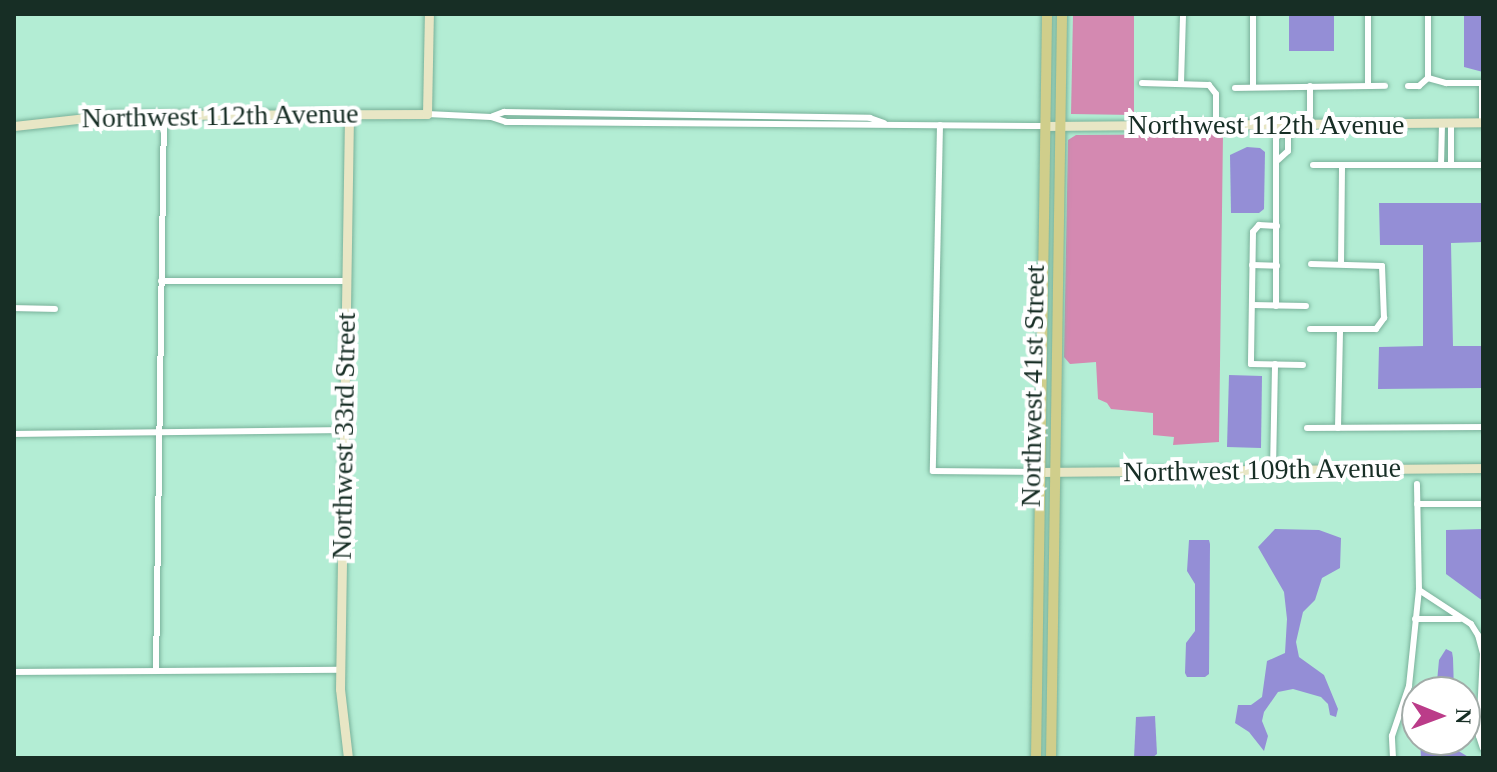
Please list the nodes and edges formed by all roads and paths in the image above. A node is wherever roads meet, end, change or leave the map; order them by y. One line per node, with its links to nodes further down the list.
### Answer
1 (429, 14): 19 (street)
2 (1048, 14): 28 (main road, Northwest 41st Street)
3 (1062, 14): 28 (main road, Northwest 41st Street)
4 (1183, 14): 10 (street)
5 (1253, 14): 13 (street)
6 (1368, 14): 12 (street)
7 (1428, 14): 8 (street)
8 (1428, 78): 11 (street); 16 (street)
9 (1142, 83): 10 (street)
10 (1181, 83): 25 (street)
11 (1482, 83): 21 (street)
12 (1368, 85): 14 (street); 15 (street)
13 (1253, 86): 14 (street); 17 (street)
14 (1310, 86): 23 (street)
15 (1385, 86)
16 (1408, 86)
17 (1235, 88)
18 (349, 113): 19 (street, Northwest 112th Avenue); 20 (street, Northwest 112th Avenue); 46 (street, Northwest 33rd Street)
19 (427, 114): 24 (street)
20 (164, 115): 27 (street, Northwest 112th Avenue); 45 (street)
21 (1482, 122): 22 (street, Northwest 112th Avenue)
22 (1446, 123): 23 (street, Northwest 112th Avenue); 32 (street); 33 (street)
23 (1302, 124): 26 (street, Northwest 112th Avenue)
24 (940, 125): 28 (street); 64 (street)
25 (1216, 125): 26 (street, Northwest 112th Avenue); 28 (street, Northwest 112th Avenue)
26 (1283, 125): 29 (street); 31 (street)
27 (14, 126)
28 (1051, 126): 64 (main road, Northwest 41st Street); 65 (main road, Northwest 41st Street)
29 (1278, 137): 30 (street); 34 (street)
30 (1280, 146): 31 (street); 34 (street)
31 (1288, 146): 34 (street)
32 (1441, 147): 33 (street); 36 (street)
33 (1451, 147): 37 (street)
34 (1278, 158): 40 (street)
35 (1313, 165): 39 (street)
36 (1441, 165): 37 (street); 39 (street)
37 (1451, 165): 38 (street)
38 (1483, 165)
39 (1342, 166): 42 (street)
40 (1277, 226): 43 (street); 44 (street)
41 (1311, 264): 42 (street)
42 (1341, 264): 53 (street)
43 (1252, 265): 44 (street); 47 (street)
44 (1277, 266): 48 (street)
45 (161, 281): 46 (street); 60 (street)
46 (346, 281): 59 (street, Northwest 33rd Street)
47 (1252, 305): 48 (street); 54 (street)
48 (1276, 306): 49 (street)
49 (1306, 306)
50 (14, 308): 51 (street)
51 (55, 309)
52 (1310, 329): 53 (street)
53 (1340, 329): 58 (street)
54 (1275, 364): 55 (street); 63 (street)
55 (1303, 365)
56 (1483, 427): 58 (street)
57 (1307, 428): 58 (street)
58 (1338, 428)
59 (344, 430): 60 (street); 72 (street, Northwest 33rd Street)
60 (159, 432): 61 (street); 73 (street)
61 (14, 434)
62 (1483, 468): 63 (street, Northwest 109th Avenue)
63 (1273, 470): 65 (street, Northwest 109th Avenue)
64 (1041, 472): 65 (street, Northwest 109th Avenue); 77 (main road, Northwest 41st Street)
65 (1055, 472): 78 (main road, Northwest 41st Street)
66 (1417, 484): 67 (street)
67 (1417, 504): 68 (street); 69 (street)
68 (1483, 504)
69 (1419, 590): 70 (street); 71 (street)
70 (1462, 618): 71 (street); 75 (street)
71 (1415, 619): 79 (street)
72 (340, 670): 73 (street); 76 (street, Northwest 33rd Street)
73 (156, 671): 74 (street)
74 (14, 672)
75 (1483, 748)
76 (348, 758)
77 (1036, 758)
78 (1051, 758)
79 (1393, 758)

